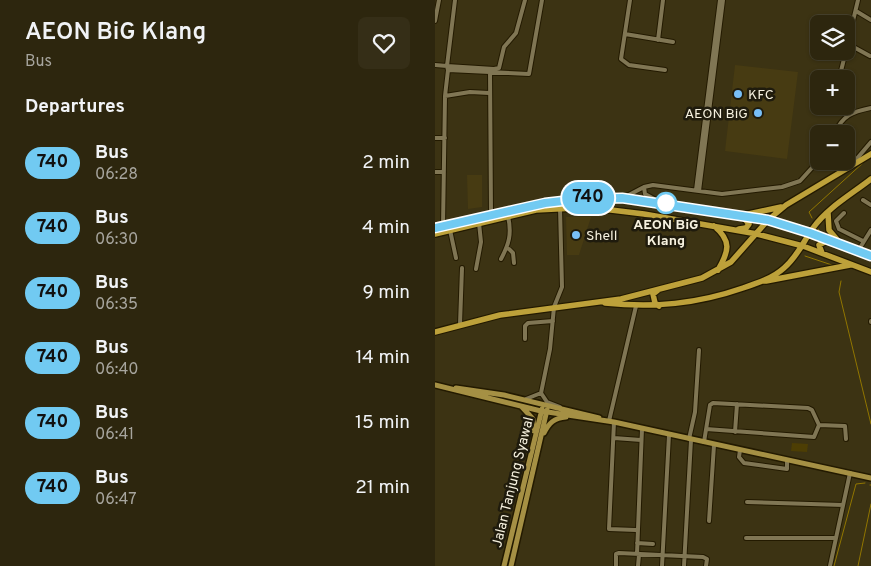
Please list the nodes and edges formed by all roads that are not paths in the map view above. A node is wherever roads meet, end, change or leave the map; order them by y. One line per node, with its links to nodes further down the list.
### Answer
1 (439, 0): 11 (street)
2 (455, 0): 19 (street)
3 (525, 0): 20 (street)
4 (542, 0): 20 (street)
5 (630, 0): 13 (street)
6 (663, 0): 14 (street)
7 (722, 0): 37 (street)
8 (858, 0): 9 (street)
9 (856, 11): 10 (street); 12 (street)
10 (855, 15)
11 (435, 20)
12 (871, 20)
13 (625, 34): 14 (street); 21 (street)
14 (658, 40): 15 (street)
15 (673, 42)
16 (855, 48): 17 (street)
17 (870, 56)
18 (435, 65): 19 (street)
19 (448, 68): 20 (street); 23 (street)
20 (490, 70): 22 (street)
21 (665, 70)
22 (489, 93): 23 (street); 50 (street)
23 (445, 96): 27 (street)
24 (871, 109): 25 (street)
25 (839, 125)
26 (435, 138): 27 (street)
27 (445, 138): 35 (street)
28 (871, 142): 30 (street)
29 (871, 155): 31 (highway)
30 (855, 161)
31 (855, 162)
32 (810, 170): 41 (street)
33 (842, 170): 46 (highway)
34 (435, 172): 35 (street)
35 (444, 172): 55 (street)
36 (871, 179): 48 (highway)
37 (698, 183): 39 (street); 40 (street); 41 (street)
38 (644, 187): 39 (street); 42 (street); 44 (street)
39 (687, 189): 40 (street)
40 (697, 191): 41 (street)
41 (706, 192)
42 (622, 198): 44 (highway); 50 (highway)
43 (863, 200): 45 (street)
44 (663, 203): 51 (highway)
45 (871, 204)
46 (786, 205): 51 (highway); 53 (highway)
47 (560, 208): 52 (highway); 56 (highway); 85 (street)
48 (828, 213): 61 (highway); 66 (highway)
49 (844, 213): 65 (street)
50 (491, 214): 55 (highway)
51 (741, 215): 53 (highway); 58 (highway)
52 (508, 216): 54 (highway); 68 (street)
53 (768, 220): 61 (highway); 63 (highway)
54 (479, 223): 59 (highway); 77 (street)
55 (443, 226): 57 (highway)
56 (714, 226): 58 (highway); 78 (highway)
57 (435, 228)
58 (732, 229): 63 (highway)
59 (450, 230): 62 (highway); 72 (street)
60 (871, 230): 65 (street)
61 (810, 233): 64 (highway); 67 (highway)
62 (435, 234)
63 (757, 234): 67 (highway); 78 (highway)
64 (828, 240): 66 (highway); 70 (highway)
65 (863, 241): 69 (street)
66 (841, 244): 69 (highway)
67 (803, 246): 70 (highway); 80 (highway)
68 (509, 249): 73 (street); 74 (street)
69 (858, 251): 71 (highway)
70 (822, 253): 75 (highway)
71 (871, 256)
72 (457, 258)
73 (501, 259)
74 (514, 263)
75 (852, 265): 79 (highway); 80 (highway)
76 (462, 268): 87 (street)
77 (476, 269)
78 (717, 272): 81 (highway)
79 (871, 272)
80 (758, 283): 84 (highway)
81 (659, 290): 82 (highway); 84 (highway)
82 (598, 303): 83 (highway); 85 (highway)
83 (636, 306): 84 (highway); 100 (street)
84 (659, 306)
85 (554, 307): 86 (street); 87 (highway)
86 (553, 321): 89 (street); 92 (street)
87 (460, 324): 88 (highway)
88 (435, 331)
89 (525, 339)
90 (699, 350): 111 (street)
91 (435, 385): 93 (main road); 96 (main road)
92 (541, 393): 93 (street, Jalan Tanjung Syawal); 97 (street, Jalan Tanjung Syawal)
93 (526, 399): 94 (main road)
94 (546, 404): 97 (main road); 98 (main road, Jalan Tanjung Syawal)
95 (737, 404): 101 (street); 103 (street); 104 (street)
96 (518, 405): 98 (main road); 107 (main road)
97 (563, 408): 100 (main road)
98 (544, 411): 99 (main road); 107 (main road, Jalan Tanjung Syawal); 108 (main road, Jalan Tanjung Syawal)
99 (576, 417): 100 (main road); 108 (main road)
100 (611, 422): 102 (main road); 106 (street)
101 (819, 426): 104 (street); 109 (street)
102 (642, 429): 105 (main road); 110 (street)
103 (707, 429): 104 (street); 112 (street)
104 (735, 432)
105 (669, 435): 111 (main road); 127 (street)
106 (614, 438): 110 (street); 121 (street)
107 (534, 439): 129 (main road, Jalan Tanjung Syawal)
108 (541, 439): 130 (main road, Jalan Tanjung Syawal)
109 (847, 439)
110 (641, 440): 121 (street)
111 (690, 440): 112 (main road); 128 (street)
112 (703, 442): 113 (main road)
113 (714, 445): 114 (main road); 120 (street)
114 (740, 450): 115 (main road); 115 (street)
115 (787, 460): 116 (main road)
116 (850, 473): 117 (main road); 119 (street)
117 (871, 478)
118 (747, 502): 119 (street)
119 (843, 505): 123 (street)
120 (709, 521)
121 (637, 530): 124 (street)
122 (746, 538): 123 (street)
123 (836, 538): 136 (street)
124 (637, 543): 125 (street); 126 (street)
125 (653, 544)
126 (638, 554): 127 (street); 131 (street); 132 (street)
127 (662, 554): 128 (street); 133 (street)
128 (685, 555): 134 (street); 135 (street)
129 (504, 566)
130 (511, 566)
131 (616, 566)
132 (638, 566)
133 (662, 566)
134 (684, 566)
135 (706, 566)
136 (830, 566)

